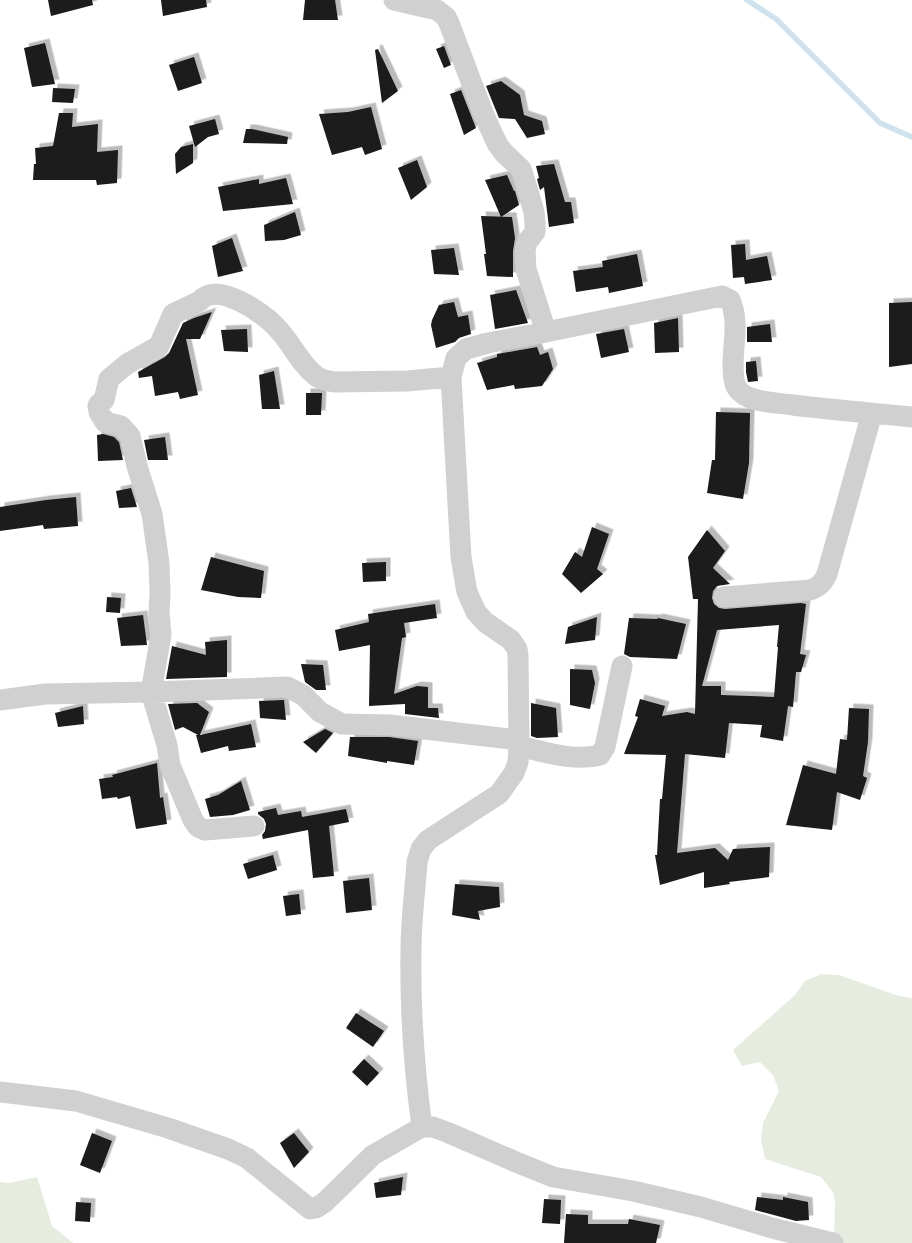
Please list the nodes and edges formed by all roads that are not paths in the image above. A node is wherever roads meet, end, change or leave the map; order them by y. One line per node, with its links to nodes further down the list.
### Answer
1 (394, 0): 2 (street)
2 (546, 332): 3 (street); 4 (street)
3 (451, 378): 8 (street); 10 (street)
4 (872, 413): 5 (street); 6 (street)
5 (912, 417)
6 (724, 597)
7 (622, 666): 10 (street)
8 (151, 692): 9 (street); 10 (street); 11 (street)
9 (0, 700)
10 (519, 743): 13 (street)
11 (254, 826)
12 (0, 1092): 13 (street)
13 (422, 1127): 14 (street)
14 (833, 1243)

